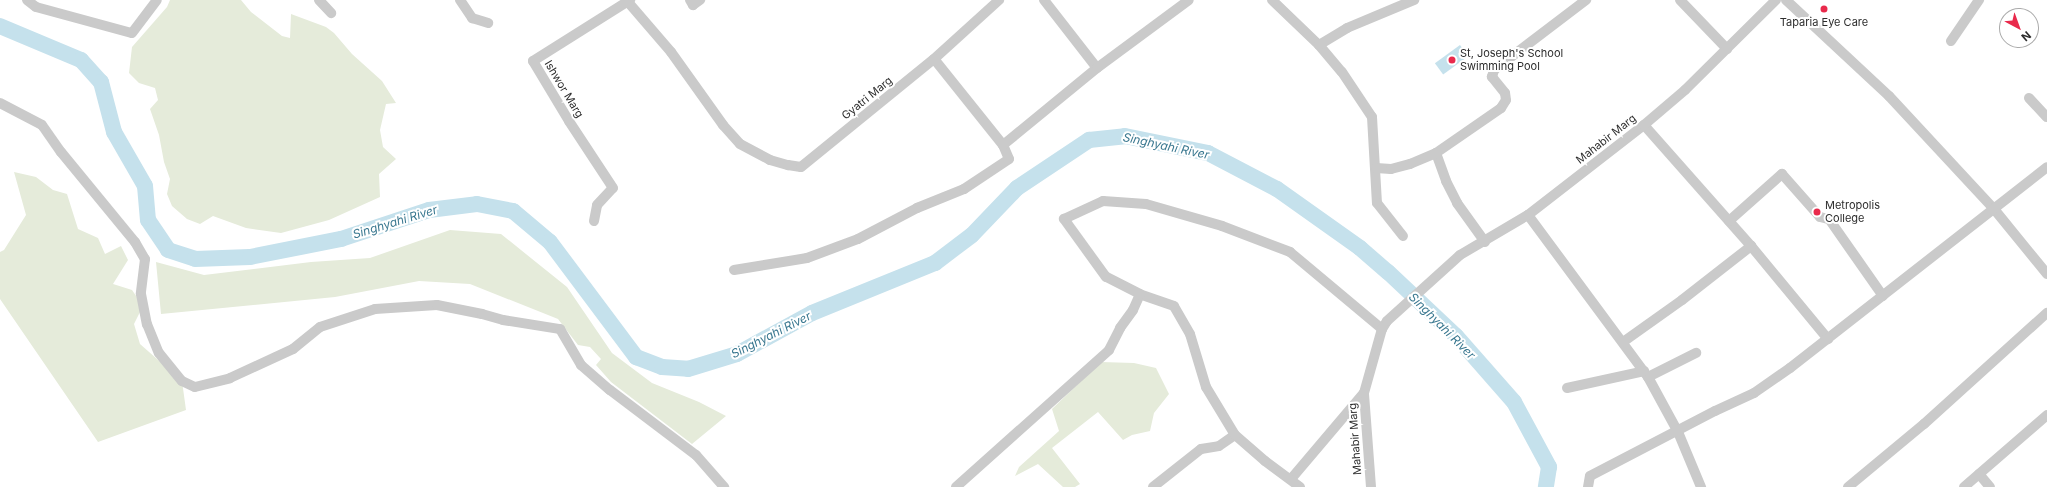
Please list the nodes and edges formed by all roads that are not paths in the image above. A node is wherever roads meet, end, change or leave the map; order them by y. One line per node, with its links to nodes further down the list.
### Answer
1 (27, 0): 2 (street)
2 (158, 0)
3 (319, 0): 18 (street)
4 (460, 0): 19 (street)
5 (690, 0): 6 (street)
6 (700, 0)
7 (999, 0): 23 (street, Gyatri Marg)
8 (1044, 0): 24 (street)
9 (1189, 0): 24 (street)
10 (1272, 0): 21 (street)
11 (1414, 0): 21 (street)
12 (1586, 0): 31 (street)
13 (1680, 0): 22 (street)
14 (1776, 0): 22 (street, Mahabir Marg)
15 (1786, 0): 34 (street)
16 (1980, 0): 20 (street)
17 (629, 1): 29 (street, Ishwor Marg); 36 (street, Ishwor Marg)
18 (331, 13)
19 (488, 23)
20 (1951, 41)
21 (1319, 45): 33 (street)
22 (1727, 49): 28 (street, Mahabir Marg)
23 (934, 60): 29 (street, Gyatri Marg); 30 (street)
24 (1097, 68): 30 (street)
25 (2029, 98): 27 (street)
26 (0, 103): 58 (street)
27 (2047, 117)
28 (1644, 125): 35 (street, Mahabir Marg); 37 (street)
29 (737, 140)
30 (1003, 146): 41 (street)
31 (1436, 153): 33 (street); 39 (street)
32 (2047, 167): 34 (street)
33 (1376, 168): 38 (street)
34 (1994, 209): 42 (street); 44 (street)
35 (1528, 215): 39 (street, Mahabir Marg); 48 (street)
36 (594, 221)
37 (1729, 221): 40 (street); 44 (street)
38 (1404, 236)
39 (1485, 242): 46 (street, Mahabir Marg)
40 (1751, 246): 47 (street); 48 (street)
41 (734, 270)
42 (2047, 274)
43 (1140, 294): 46 (street); 55 (street); 59 (street)
44 (1883, 296): 47 (street)
45 (2047, 313): 65 (street)
46 (1385, 325): 52 (street, Mahabir Marg)
47 (1828, 339): 54 (street)
48 (1623, 342): 50 (street)
49 (1696, 353): 50 (street)
50 (1646, 374): 51 (street); 54 (street)
51 (1567, 388)
52 (1364, 393): 57 (street); 62 (street, Mahabir Marg)
53 (2047, 415): 56 (street)
54 (1678, 432): 63 (street); 64 (street)
55 (1235, 435): 57 (street); 60 (street)
56 (1979, 474): 66 (street); 67 (street)
57 (1291, 479): 61 (street)
58 (724, 487)
59 (956, 487)
60 (1153, 487)
61 (1300, 487)
62 (1371, 487)
63 (1588, 487)
64 (1701, 487)
65 (1848, 487)
66 (1964, 487)
67 (1990, 487)

